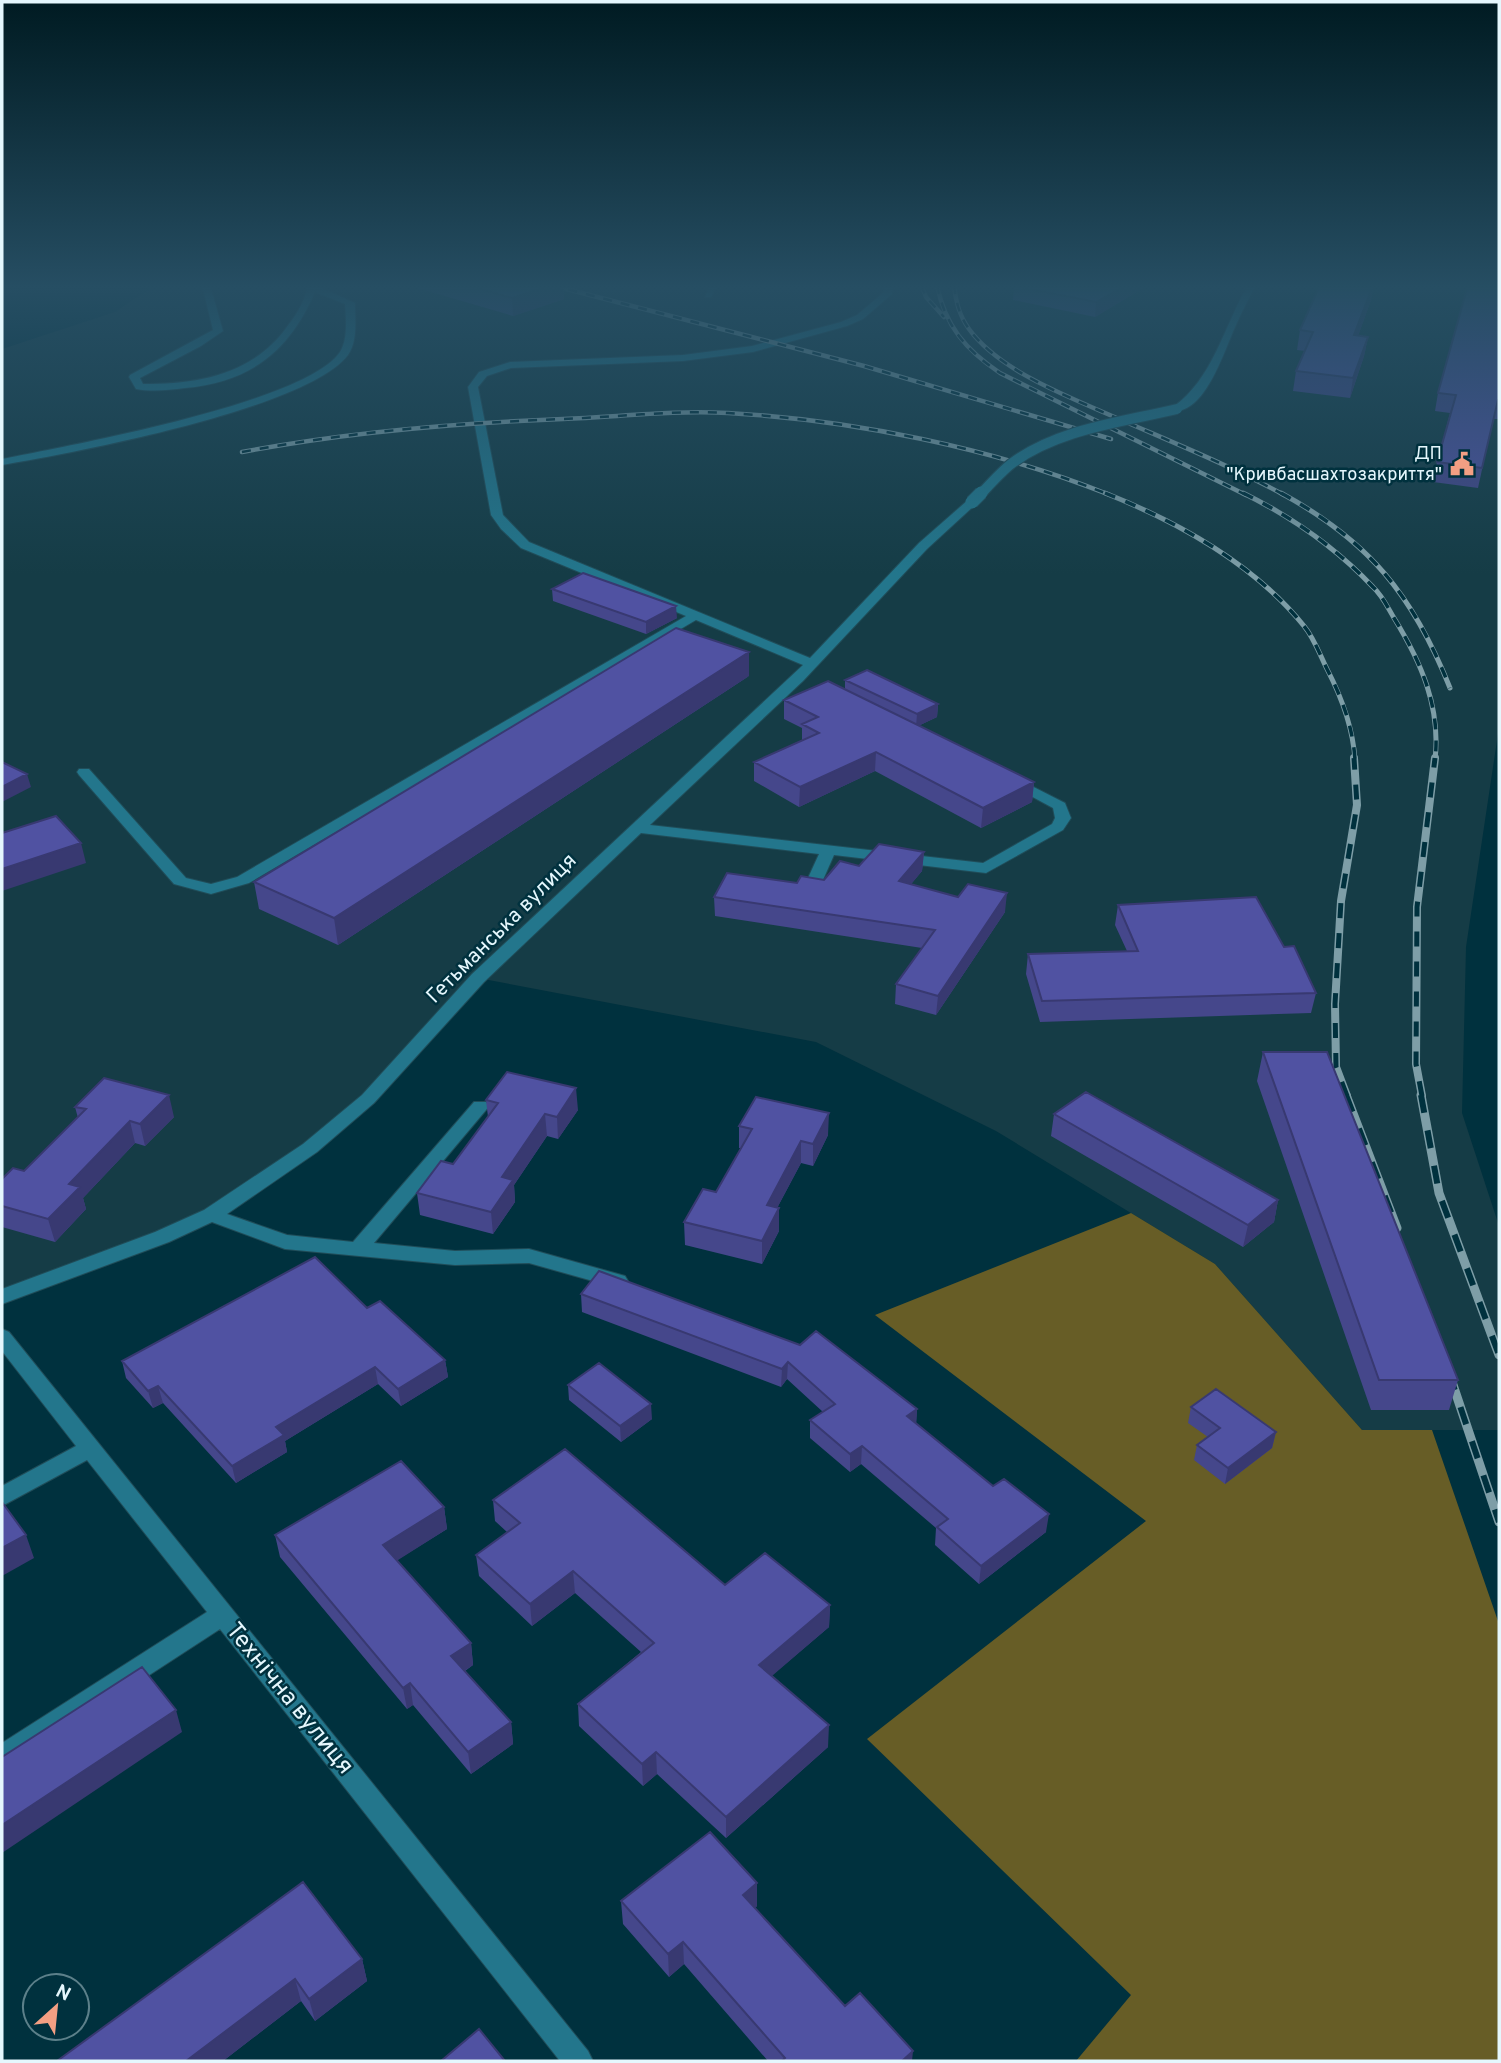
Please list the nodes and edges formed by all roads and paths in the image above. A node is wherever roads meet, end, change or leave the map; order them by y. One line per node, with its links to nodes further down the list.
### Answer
1 (137, 381): 2 (street)
2 (215, 381)
3 (303, 381): 6 (street)
4 (475, 381): 7 (street)
5 (1207, 381): 8 (street, Гетьманська вулиця, bridge)
6 (2, 462)
7 (696, 615): 8 (street); 9 (street)
8 (811, 663): 11 (street, Гетьманська вулиця)
9 (84, 772)
10 (995, 772): 12 (street)
11 (635, 828): 12 (street); 15 (street, Гетьманська вулиця)
12 (828, 851): 13 (street)
13 (811, 889)
14 (480, 1106): 16 (street)
15 (211, 1215): 16 (street); 18 (street, Гетьманська вулиця)
16 (358, 1249): 17 (street)
17 (638, 1288)
18 (2, 1297)
19 (2, 1337): 20 (street, Технічна вулиця)
20 (90, 1448): 21 (street); 22 (street, Технічна вулиця)
21 (2, 1497)
22 (222, 1615): 23 (street); 24 (street, Технічна вулиця)
23 (2, 1757)
24 (578, 2061)

